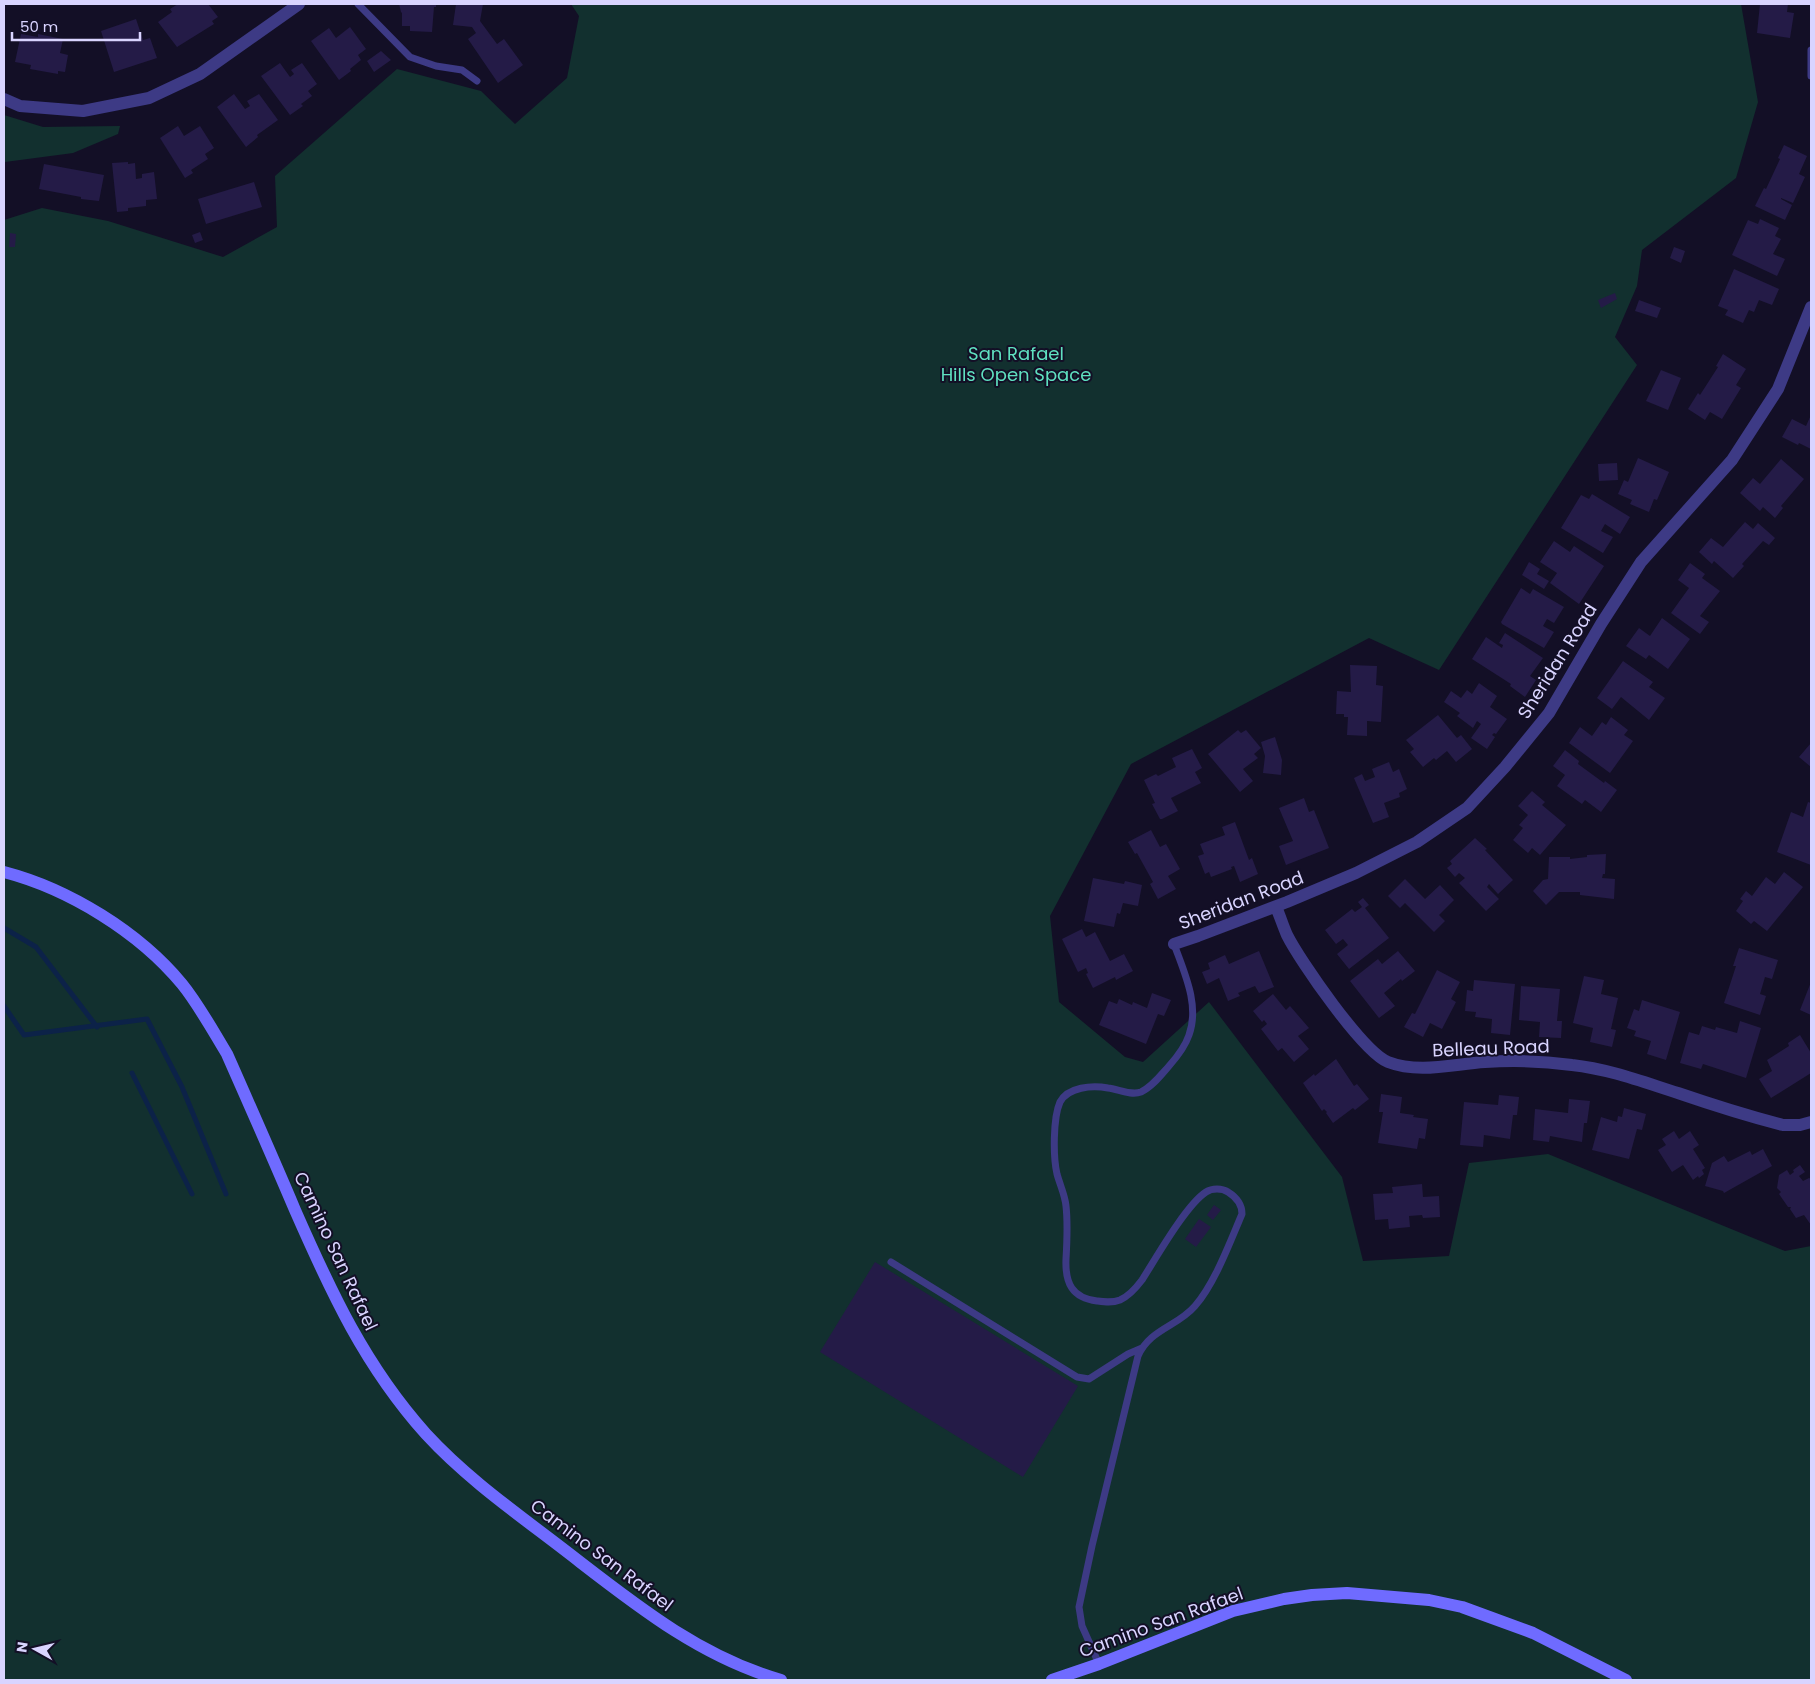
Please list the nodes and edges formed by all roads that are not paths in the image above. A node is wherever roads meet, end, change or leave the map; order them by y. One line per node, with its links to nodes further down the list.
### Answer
1 (299, 4): 6 (street)
2 (358, 4): 5 (lane)
3 (1811, 50): 4 (lane)
4 (1811, 76)
5 (476, 81)
6 (4, 99)
7 (1811, 307): 9 (street, Sheridan Road)
8 (4, 872): 15 (street, Camino San Rafael)
9 (1276, 907): 10 (street, Sheridan Road); 11 (street, Belleau Road)
10 (1174, 944): 13 (lane)
11 (1811, 1122)
12 (891, 1262): 13 (lane)
13 (1142, 1348): 14 (lane)
14 (1099, 1664): 16 (street, Camino San Rafael); 17 (street, Camino San Rafael)
15 (781, 1680)
16 (1052, 1680)
17 (1626, 1680)

